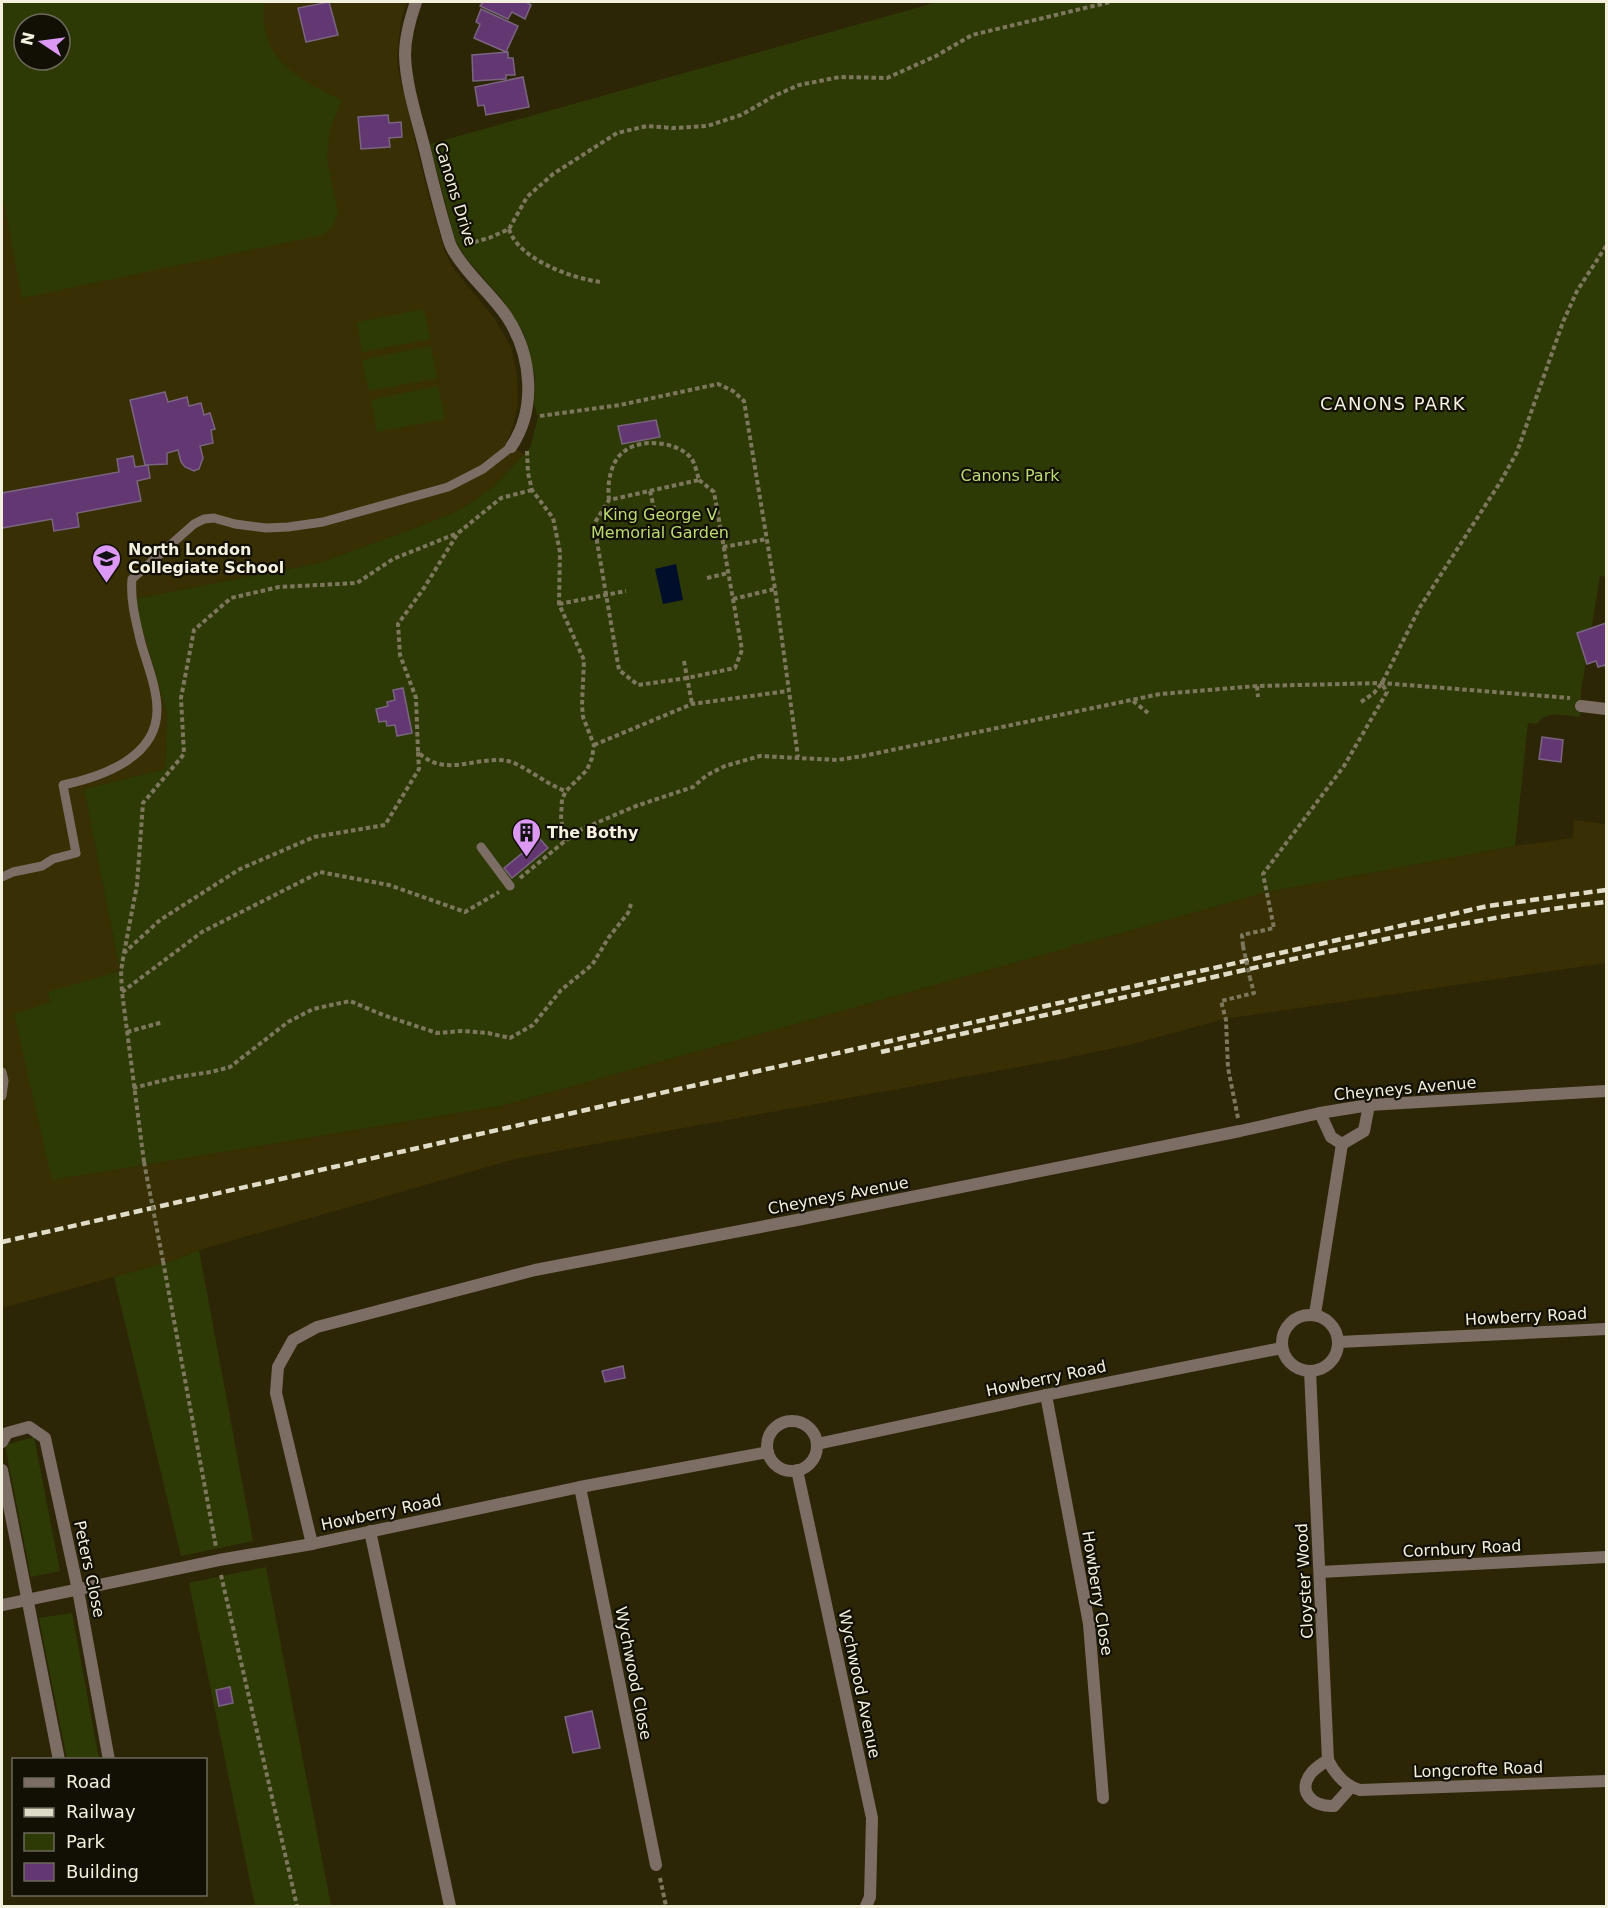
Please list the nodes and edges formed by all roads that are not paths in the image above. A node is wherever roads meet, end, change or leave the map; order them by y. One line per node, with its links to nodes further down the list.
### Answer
1 (416, 2): 2 (street, Canons Drive)
2 (515, 441): 6 (lane)
3 (1581, 706): 4 (street)
4 (1606, 709)
5 (481, 847): 7 (lane)
6 (2, 877)
7 (510, 886)
8 (2, 1072): 10 (lane)
9 (1606, 1091): 11 (street, Cheyneys Avenue)
10 (2, 1095)
11 (1369, 1105): 12 (street, Cheyneys Avenue); 13 (street)
12 (1320, 1113): 13 (street); 27 (street, Cheyneys Avenue)
13 (1341, 1144): 14 (street)
14 (1315, 1314): 16 (street); 17 (street)
15 (1606, 1329): 16 (street, Howberry Road)
16 (1339, 1342): 18 (street)
17 (1282, 1348): 18 (street); 19 (street, Howberry Road)
18 (1310, 1371): 29 (street, Cloyster Wood)
19 (1046, 1395): 21 (street, Howberry Road); 38 (street, Howberry Close)
20 (2, 1442): 30 (street, Peters Close)
21 (817, 1444): 22 (street); 24 (street)
22 (768, 1452): 24 (street); 25 (street, Howberry Road)
23 (2, 1470): 31 (street)
24 (797, 1470): 41 (street, Wychwood Avenue)
25 (580, 1487): 26 (street, Howberry Road); 39 (street, Wychwood Close)
26 (370, 1531): 27 (street, Howberry Road); 40 (street)
27 (312, 1544): 30 (street, Howberry Road)
28 (1606, 1557): 29 (street, Cornbury Road)
29 (1320, 1572): 35 (street, Cloyster Wood)
30 (78, 1590): 31 (street, Howberry Road); 34 (street, Peters Close)
31 (27, 1600): 32 (street, Howberry Road); 33 (street)
32 (2, 1605)
33 (59, 1758)
34 (109, 1758)
35 (1328, 1760): 37 (street); 37 (street)
36 (1606, 1781): 37 (street, Longcrofte Road)
37 (1350, 1788)
38 (1103, 1798)
39 (656, 1865)
40 (450, 1906)
41 (866, 1906)

